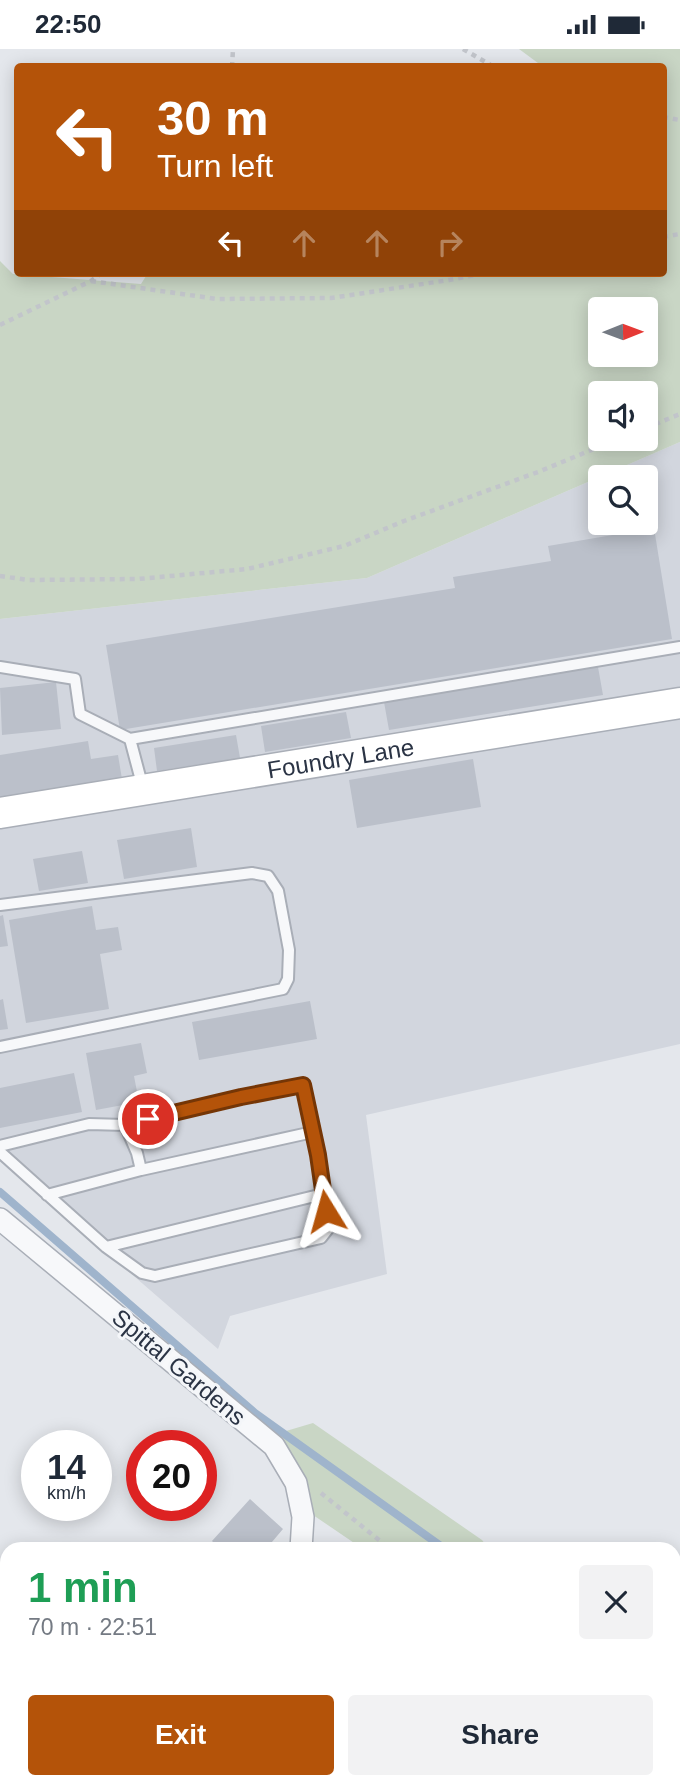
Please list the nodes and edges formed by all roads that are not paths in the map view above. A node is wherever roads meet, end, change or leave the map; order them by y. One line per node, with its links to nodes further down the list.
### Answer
1 (680, 647): 4 (lane)
2 (0, 667): 4 (lane)
3 (680, 703): 5 (street, Foundry Lane)
4 (130, 739): 5 (lane)
5 (143, 790): 6 (street, Foundry Lane)
6 (0, 814)
7 (0, 905): 8 (lane)
8 (0, 1047)
9 (125, 1125): 10 (lane); 11 (lane); 13 (lane)
10 (313, 1132): 13 (lane); 14 (lane)
11 (0, 1146)
12 (0, 1152): 15 (lane)
13 (141, 1170): 15 (lane)
14 (323, 1194): 17 (lane); 17 (lane)
15 (47, 1195): 17 (lane)
16 (0, 1219): 18 (street, Spittal Gardens)
17 (106, 1247)
18 (301, 1542)

